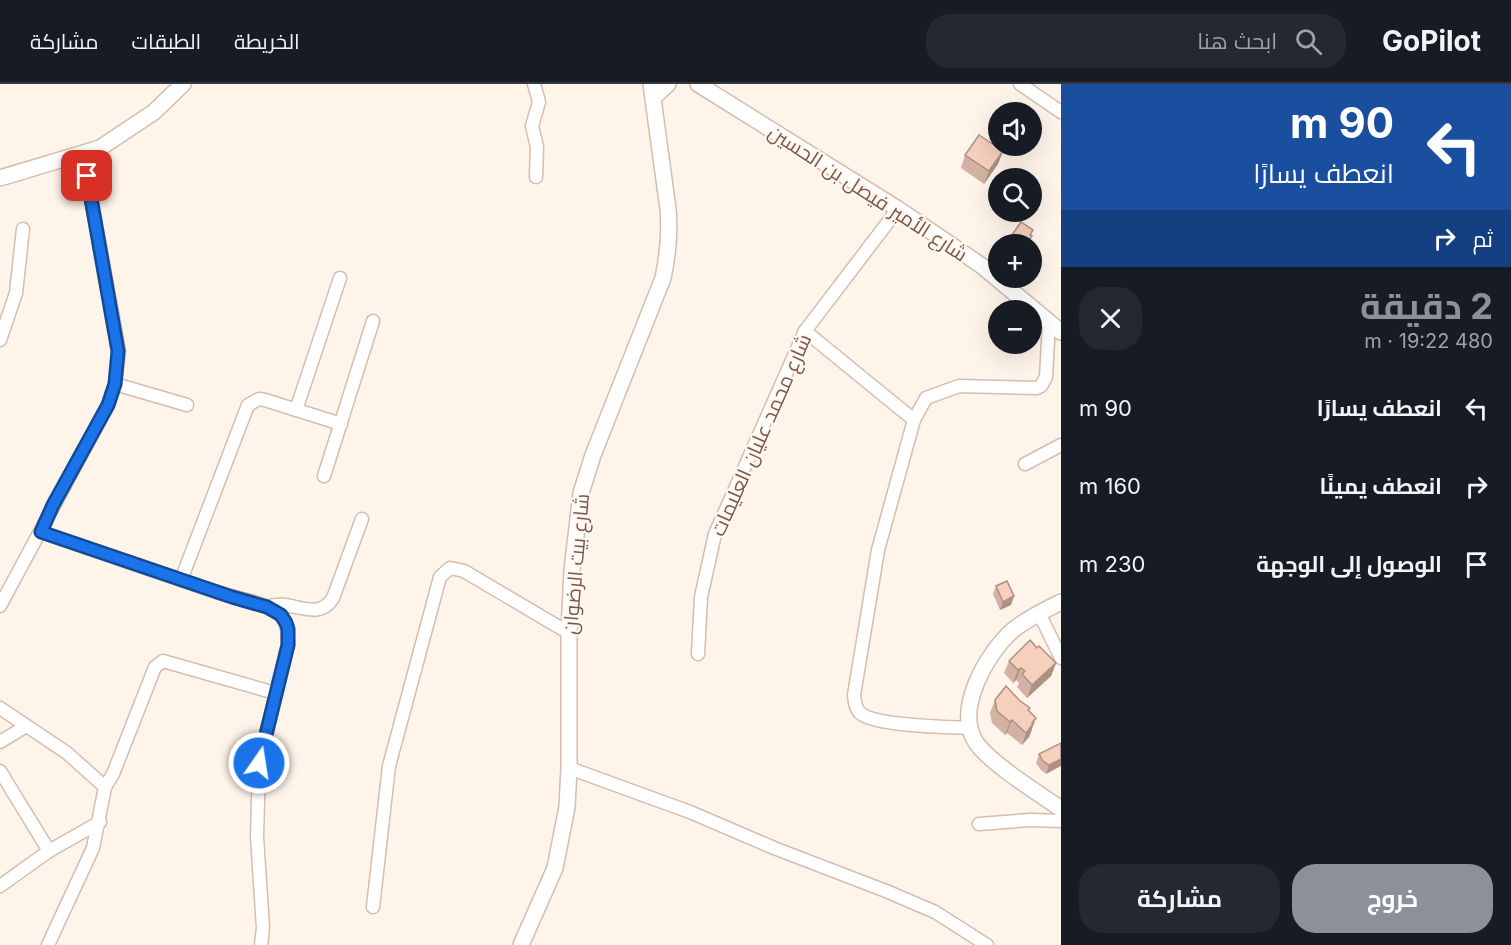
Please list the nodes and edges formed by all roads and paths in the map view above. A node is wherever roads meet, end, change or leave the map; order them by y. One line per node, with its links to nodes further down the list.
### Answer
1 (183, 84): 8 (street)
2 (534, 84): 9 (street)
3 (668, 84): 6 (street)
4 (698, 84): 11 (street, شارع الأمير فيصل بن الحسين)
5 (1020, 84): 7 (street)
6 (652, 91): 33 (street, شارع بيت الرضوان)
7 (1061, 112)
8 (83, 154): 10 (street); 18 (street)
9 (536, 177)
10 (0, 178)
11 (898, 209): 15 (street, شارع الأمير فيصل بن الحسين); 16 (street, شارع محمد عليان العليمات)
12 (23, 229): 17 (street)
13 (340, 278): 20 (street)
14 (374, 321): 22 (street)
15 (1055, 327): 21 (street)
16 (806, 331): 21 (street); 34 (street, شارع محمد عليان العليمات)
17 (0, 340)
18 (115, 384): 19 (street); 27 (street)
19 (187, 405)
20 (296, 410): 22 (street); 28 (street)
21 (914, 420): 39 (street)
22 (340, 424): 25 (street)
23 (1061, 445): 24 (street)
24 (1025, 464)
25 (324, 476)
26 (362, 519): 31 (street)
27 (41, 532): 28 (street); 30 (street)
28 (181, 580): 31 (street)
29 (1061, 602): 32 (street)
30 (0, 606)
31 (267, 607): 36 (street)
32 (1039, 613): 35 (street); 39 (street)
33 (569, 633): 41 (street, شارع بيت الرضوان); 50 (street)
34 (698, 654)
35 (1061, 658)
36 (275, 693): 43 (street); 52 (street)
37 (0, 708): 38 (street)
38 (26, 726): 40 (street); 43 (street)
39 (969, 728): 44 (street)
40 (0, 741)
41 (569, 768): 53 (street, شارع بيت الرضوان); 54 (street)
42 (0, 771): 48 (street)
43 (105, 787): 46 (street)
44 (1061, 809)
45 (1061, 821): 47 (street)
46 (100, 822): 48 (street); 51 (street)
47 (979, 824)
48 (49, 851): 49 (street)
49 (0, 886)
50 (373, 907)
51 (48, 945)
52 (261, 945)
53 (521, 945)
54 (987, 945)

